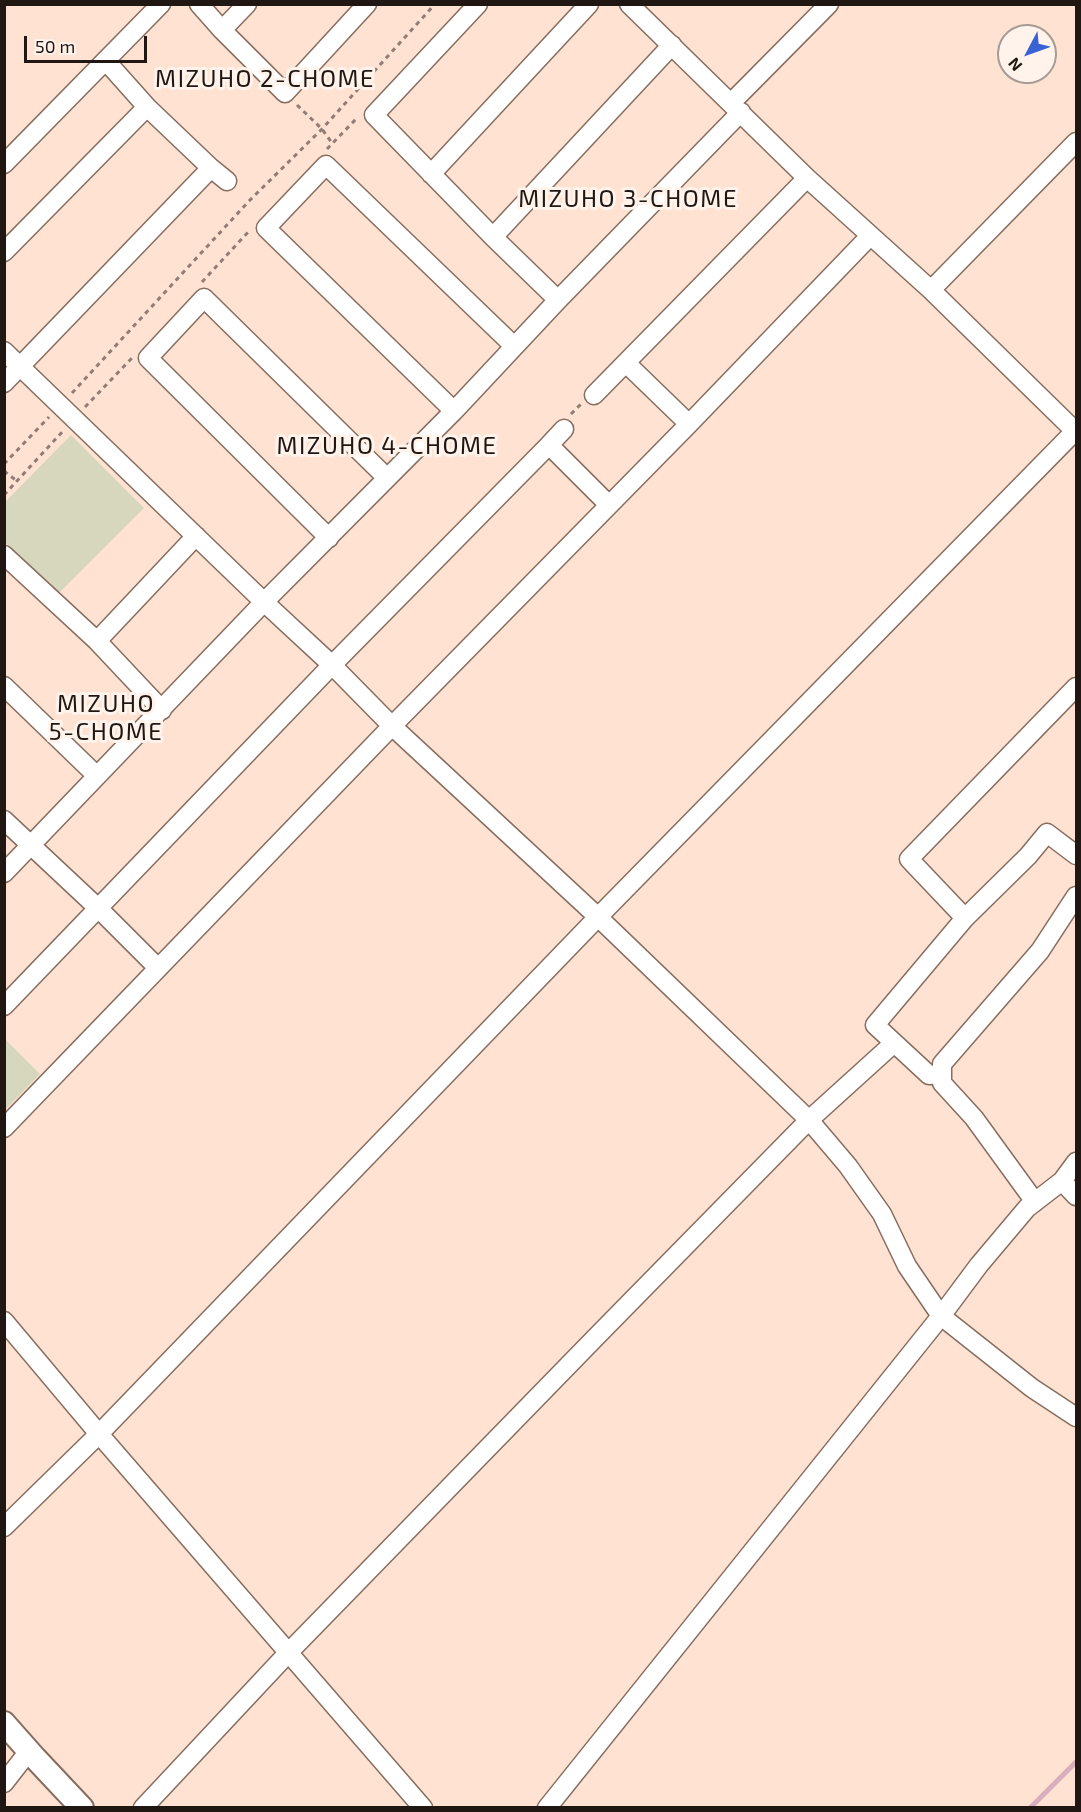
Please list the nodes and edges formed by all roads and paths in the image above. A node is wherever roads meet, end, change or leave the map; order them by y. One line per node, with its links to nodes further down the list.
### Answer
1 (161, 4): 12 (street)
2 (199, 4): 10 (street)
3 (247, 4): 10 (street)
4 (367, 4): 13 (street)
5 (435, 4): 17 (path)
6 (478, 4): 23 (street)
7 (589, 4): 23 (street)
8 (629, 4): 11 (street)
9 (829, 4): 15 (street)
10 (222, 30): 13 (street)
11 (672, 45): 15 (street); 28 (street)
12 (106, 61): 14 (street); 21 (street)
13 (285, 93): 17 (path)
14 (147, 107): 22 (street); 29 (street)
15 (736, 107): 24 (street); 32 (street)
16 (361, 114): 19 (path)
17 (322, 129): 19 (path); 40 (path)
18 (1077, 142): 31 (street)
19 (332, 143): 20 (path)
20 (326, 150)
21 (4, 164)
22 (212, 168): 25 (street); 37 (street)
23 (431, 174): 28 (street)
24 (807, 178): 27 (street); 36 (street)
25 (227, 181)
26 (255, 225): 30 (path)
27 (870, 236): 31 (street); 43 (street)
28 (493, 237): 32 (street)
29 (4, 252)
30 (200, 284)
31 (931, 290): 45 (street)
32 (558, 300): 33 (street)
33 (514, 346): 41 (street); 41 (street)
34 (4, 351): 37 (street)
35 (137, 352): 42 (path)
36 (626, 363): 39 (street); 43 (street)
37 (20, 367): 38 (street); 40 (street)
38 (4, 382)
39 (594, 395): 44 (path)
40 (60, 405): 42 (street); 47 (path)
41 (454, 411): 49 (street)
42 (74, 419): 50 (path); 53 (street)
43 (689, 424): 52 (street)
44 (564, 429): 46 (street)
45 (1076, 432): 70 (street)
46 (549, 445): 52 (street); 58 (street)
47 (4, 464)
48 (4, 471): 50 (path)
49 (387, 478): 54 (street); 54 (street)
50 (17, 481): 51 (path)
51 (4, 495)
52 (609, 505): 62 (street)
53 (196, 536): 56 (street); 57 (street)
54 (329, 538): 56 (street)
55 (4, 555): 57 (street)
56 (264, 602): 58 (street); 61 (street)
57 (97, 641): 61 (street)
58 (333, 665): 62 (street); 69 (street)
59 (4, 686): 63 (street)
60 (1077, 687): 71 (street)
61 (162, 710): 63 (street)
62 (392, 726): 70 (street); 72 (street)
63 (97, 776): 65 (street)
64 (4, 820): 65 (street)
65 (31, 846): 67 (street); 69 (street)
66 (1077, 855): 71 (street)
67 (4, 873)
68 (1077, 896): 75 (street)
69 (99, 909): 72 (street); 73 (street)
70 (598, 917): 76 (street); 85 (street)
71 (965, 918): 74 (street)
72 (158, 968): 77 (street)
73 (4, 1006)
74 (894, 1043): 75 (street); 76 (street)
75 (942, 1074): 81 (street)
76 (809, 1120): 82 (street); 87 (street)
77 (4, 1128)
78 (1077, 1162): 79 (street)
79 (1062, 1181): 80 (street); 81 (street)
80 (1077, 1196)
81 (1035, 1202): 82 (street)
82 (941, 1316): 84 (street); 94 (street)
83 (4, 1321): 85 (street)
84 (1077, 1417)
85 (99, 1434): 86 (street); 87 (street)
86 (4, 1527)
87 (288, 1652): 92 (street); 93 (street)
88 (4, 1723): 89 (main road)
89 (29, 1751): 90 (street); 91 (main road)
90 (4, 1784)
91 (82, 1808)
92 (143, 1808)
93 (423, 1808)
94 (547, 1808)

